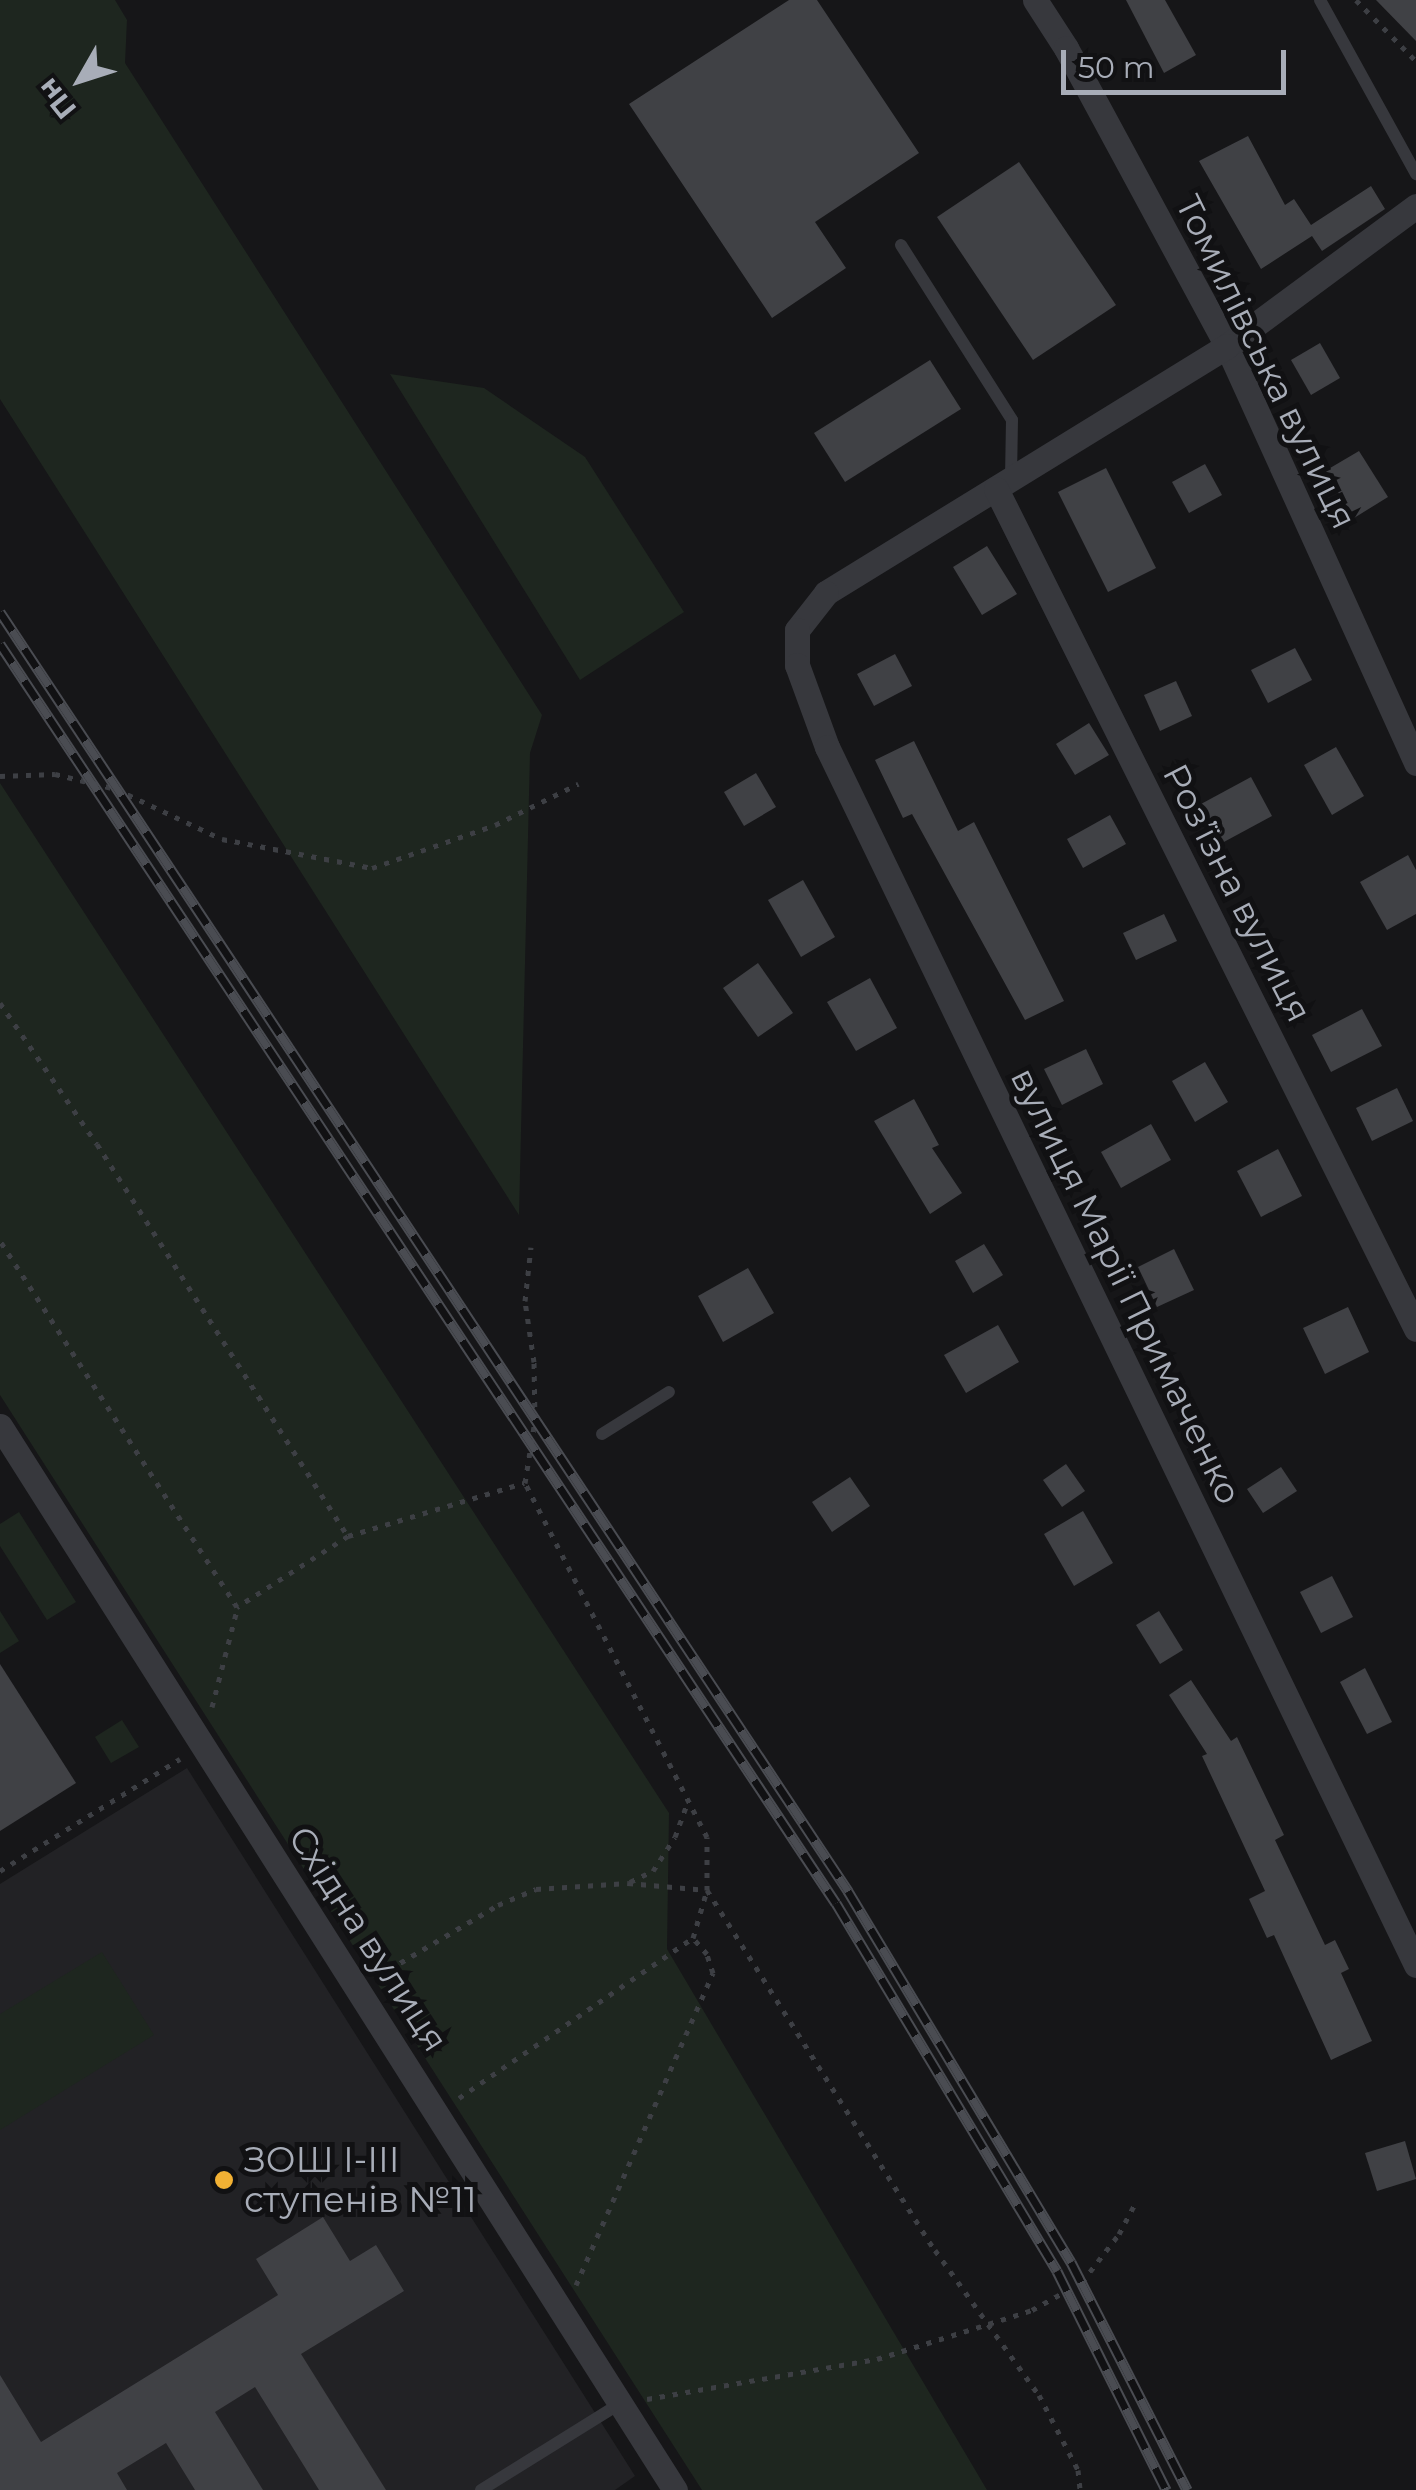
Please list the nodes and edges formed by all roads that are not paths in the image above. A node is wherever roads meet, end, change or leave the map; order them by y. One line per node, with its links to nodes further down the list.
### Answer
1 (1035, 0): 6 (street, Томилівська вулиця)
2 (1320, 0): 3 (lane)
3 (1416, 174)
4 (1416, 206): 6 (street)
5 (902, 245): 7 (lane)
6 (1227, 346): 7 (street); 8 (street, Томилівська вулиця)
7 (1003, 484): 9 (street, Розʼїзна вулиця); 13 (street, вулиця Марії Примаченко)
8 (1416, 763)
9 (1416, 1329)
10 (669, 1392): 12 (lane)
11 (1, 1431): 14 (street, Східна вулиця)
12 (602, 1434)
13 (1416, 1964)
14 (622, 2403): 15 (street, Східна вулиця); 16 (lane)
15 (668, 2487)
16 (481, 2490)

